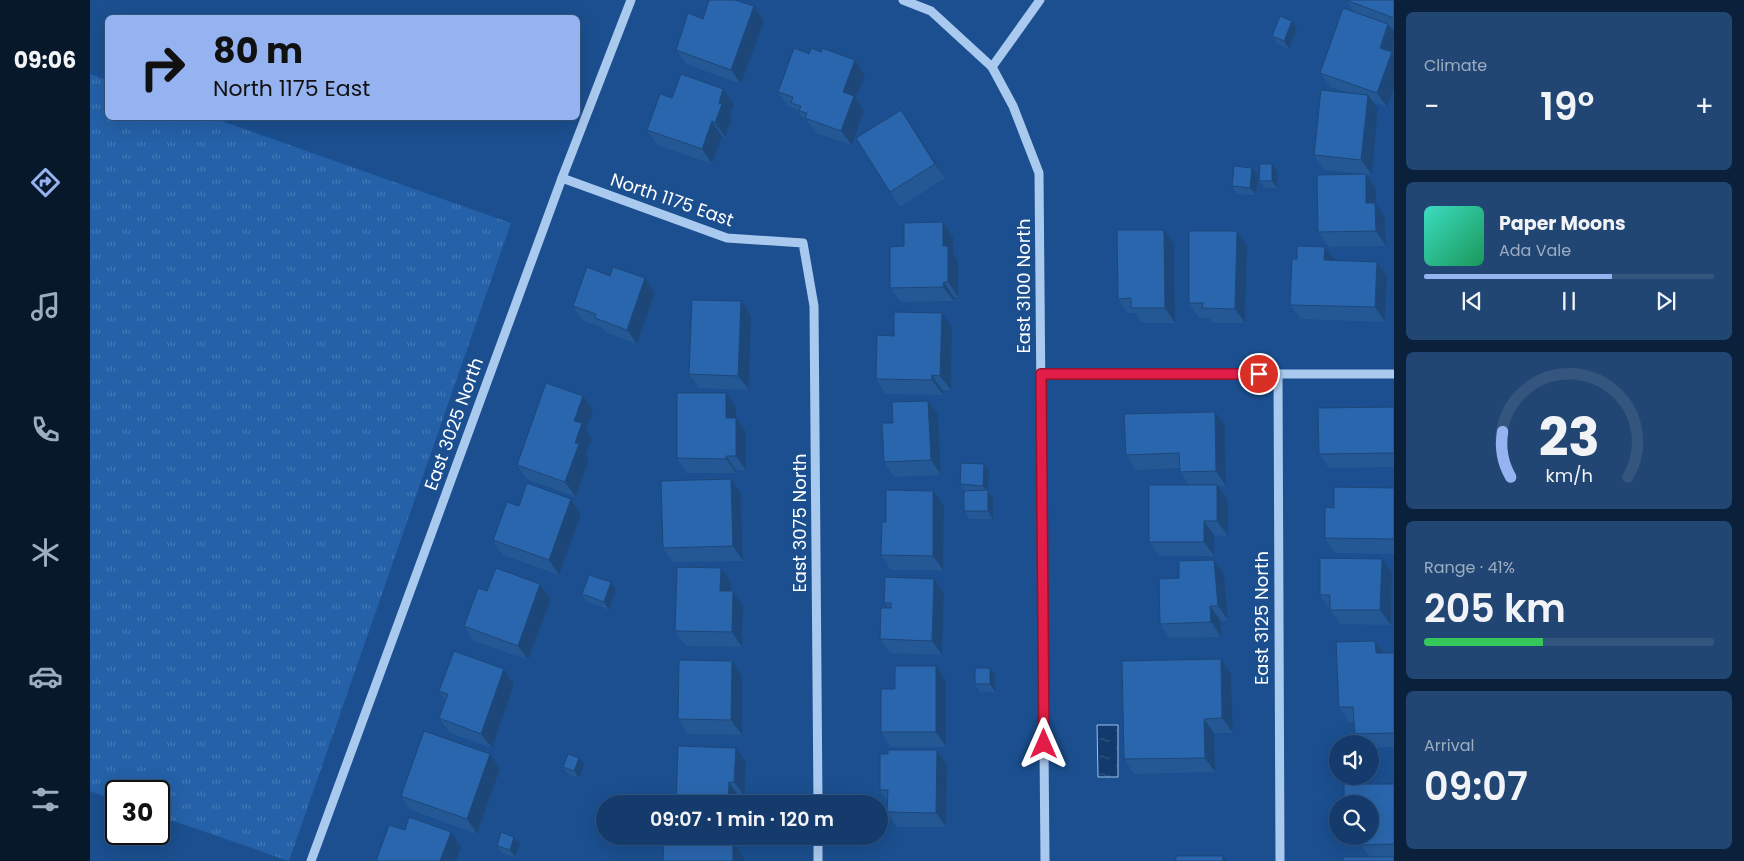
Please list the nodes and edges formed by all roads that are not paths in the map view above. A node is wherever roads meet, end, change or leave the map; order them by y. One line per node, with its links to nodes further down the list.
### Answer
1 (631, 0): 5 (street, East 3025 North)
2 (903, 0): 4 (street, East 3100 North)
3 (1040, 0): 4 (street)
4 (992, 67): 7 (street, East 3100 North)
5 (562, 178): 6 (street, North 1175 East); 12 (street, East 3025 North)
6 (803, 243): 10 (street, East 3075 North)
7 (1041, 374): 8 (street); 14 (street, East 3100 North)
8 (1278, 374): 9 (street); 15 (street, East 3125 North)
9 (1394, 374)
10 (818, 795)
11 (818, 845): 13 (street)
12 (310, 861)
13 (818, 861)
14 (1045, 861)
15 (1280, 861)

